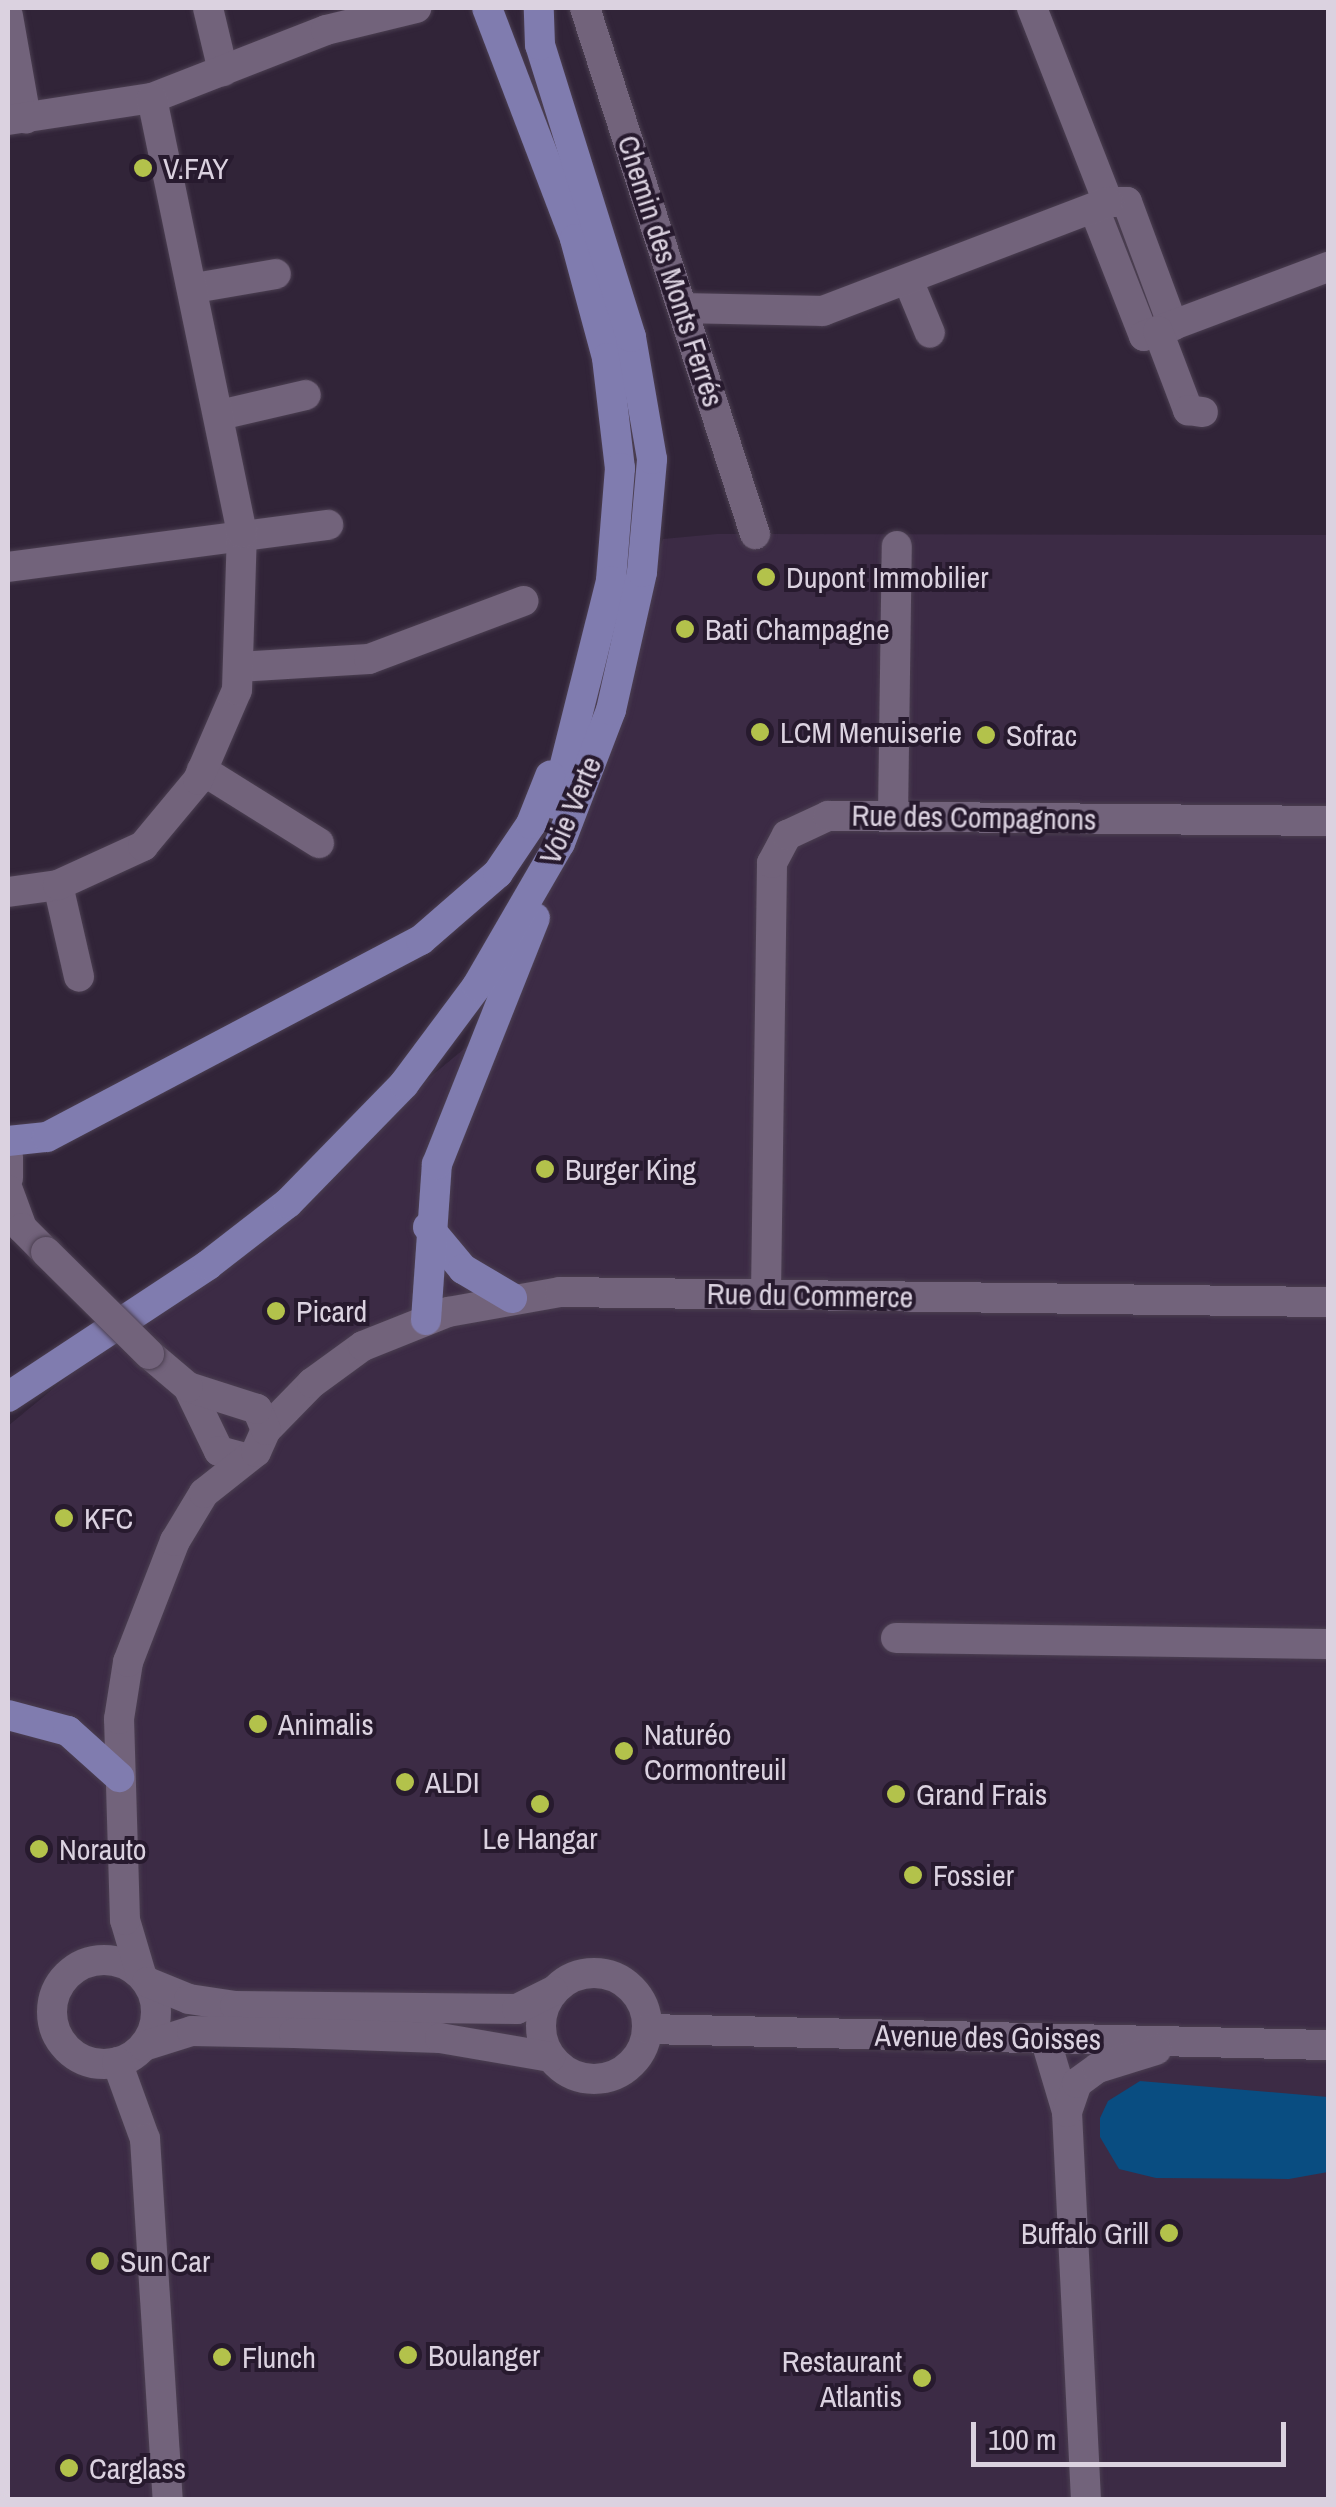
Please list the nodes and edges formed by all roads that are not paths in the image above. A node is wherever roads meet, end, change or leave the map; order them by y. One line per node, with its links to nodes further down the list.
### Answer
1 (208, 8): 10 (street)
2 (366, 8): 9 (street)
3 (416, 8): 9 (street)
4 (487, 8): 31 (main road, Voie Verte)
5 (539, 8): 36 (main road, Voie Verte)
6 (585, 8): 18 (street, Chemin des Monts Ferrés)
7 (1032, 8): 13 (street)
8 (8, 16): 12 (street)
9 (326, 30): 10 (street)
10 (223, 70): 11 (street)
11 (152, 98): 12 (street); 17 (street)
12 (17, 119)
13 (1101, 207): 16 (street); 19 (street)
14 (1328, 268): 19 (street)
15 (276, 274): 17 (street)
16 (908, 280): 18 (street); 20 (street)
17 (194, 288): 23 (street)
18 (683, 308): 26 (street, Chemin des Monts Ferrés)
19 (1166, 328): 22 (street)
20 (930, 333)
21 (306, 394): 23 (street)
22 (1204, 412)
23 (220, 415): 25 (street)
24 (328, 525): 25 (street)
25 (242, 533): 28 (street); 30 (street)
26 (755, 534)
27 (897, 546): 33 (street)
28 (8, 568)
29 (523, 601): 30 (street)
30 (238, 667): 32 (street)
31 (566, 747): 40 (main road); 51 (main road, Voie Verte)
32 (202, 770): 35 (street); 37 (street)
33 (893, 816): 34 (street, Rue des Compagnons); 46 (street, Rue des Compagnons)
34 (1328, 822)
35 (319, 844)
36 (560, 844): 45 (main road); 52 (main road, Voie Verte)
37 (58, 885): 38 (street); 39 (street)
38 (8, 892)
39 (79, 977)
40 (8, 1141)
41 (8, 1157): 42 (street)
42 (8, 1178)
43 (8, 1190): 44 (street)
44 (15, 1224): 53 (street, bridge)
45 (428, 1227): 47 (main road); 49 (main road)
46 (766, 1294): 47 (street, Rue du Commerce); 48 (street, Rue du Commerce)
47 (512, 1298): 49 (street, Rue du Commerce)
48 (1328, 1302)
49 (426, 1320): 50 (street, Rue du Commerce)
50 (312, 1383): 53 (street, Rue du Commerce); 54 (street, Rue du Commerce)
51 (8, 1384)
52 (8, 1398)
53 (224, 1419): 54 (street); 55 (street); 56 (street)
54 (266, 1430): 55 (street, Rue du Commerce)
55 (245, 1458): 56 (street)
56 (204, 1494): 60 (street)
57 (896, 1638): 58 (street)
58 (1328, 1644)
59 (8, 1715): 60 (main road)
60 (119, 1777): 61 (street)
61 (125, 1920): 62 (street); 63 (street)
62 (96, 1960): 63 (street); 71 (street)
63 (144, 1978): 64 (street); 69 (street)
64 (553, 1991): 65 (street); 70 (street)
65 (648, 2029): 66 (street, Avenue des Goisses); 70 (street)
66 (1045, 2038): 67 (street, Avenue des Goisses); 72 (street)
67 (1188, 2042): 68 (street, Avenue des Goisses); 72 (street)
68 (1328, 2045)
69 (144, 2046): 70 (street); 71 (street)
70 (550, 2057)
71 (117, 2062): 73 (street)
72 (1067, 2112): 74 (street)
73 (168, 2500)
74 (1086, 2500)

